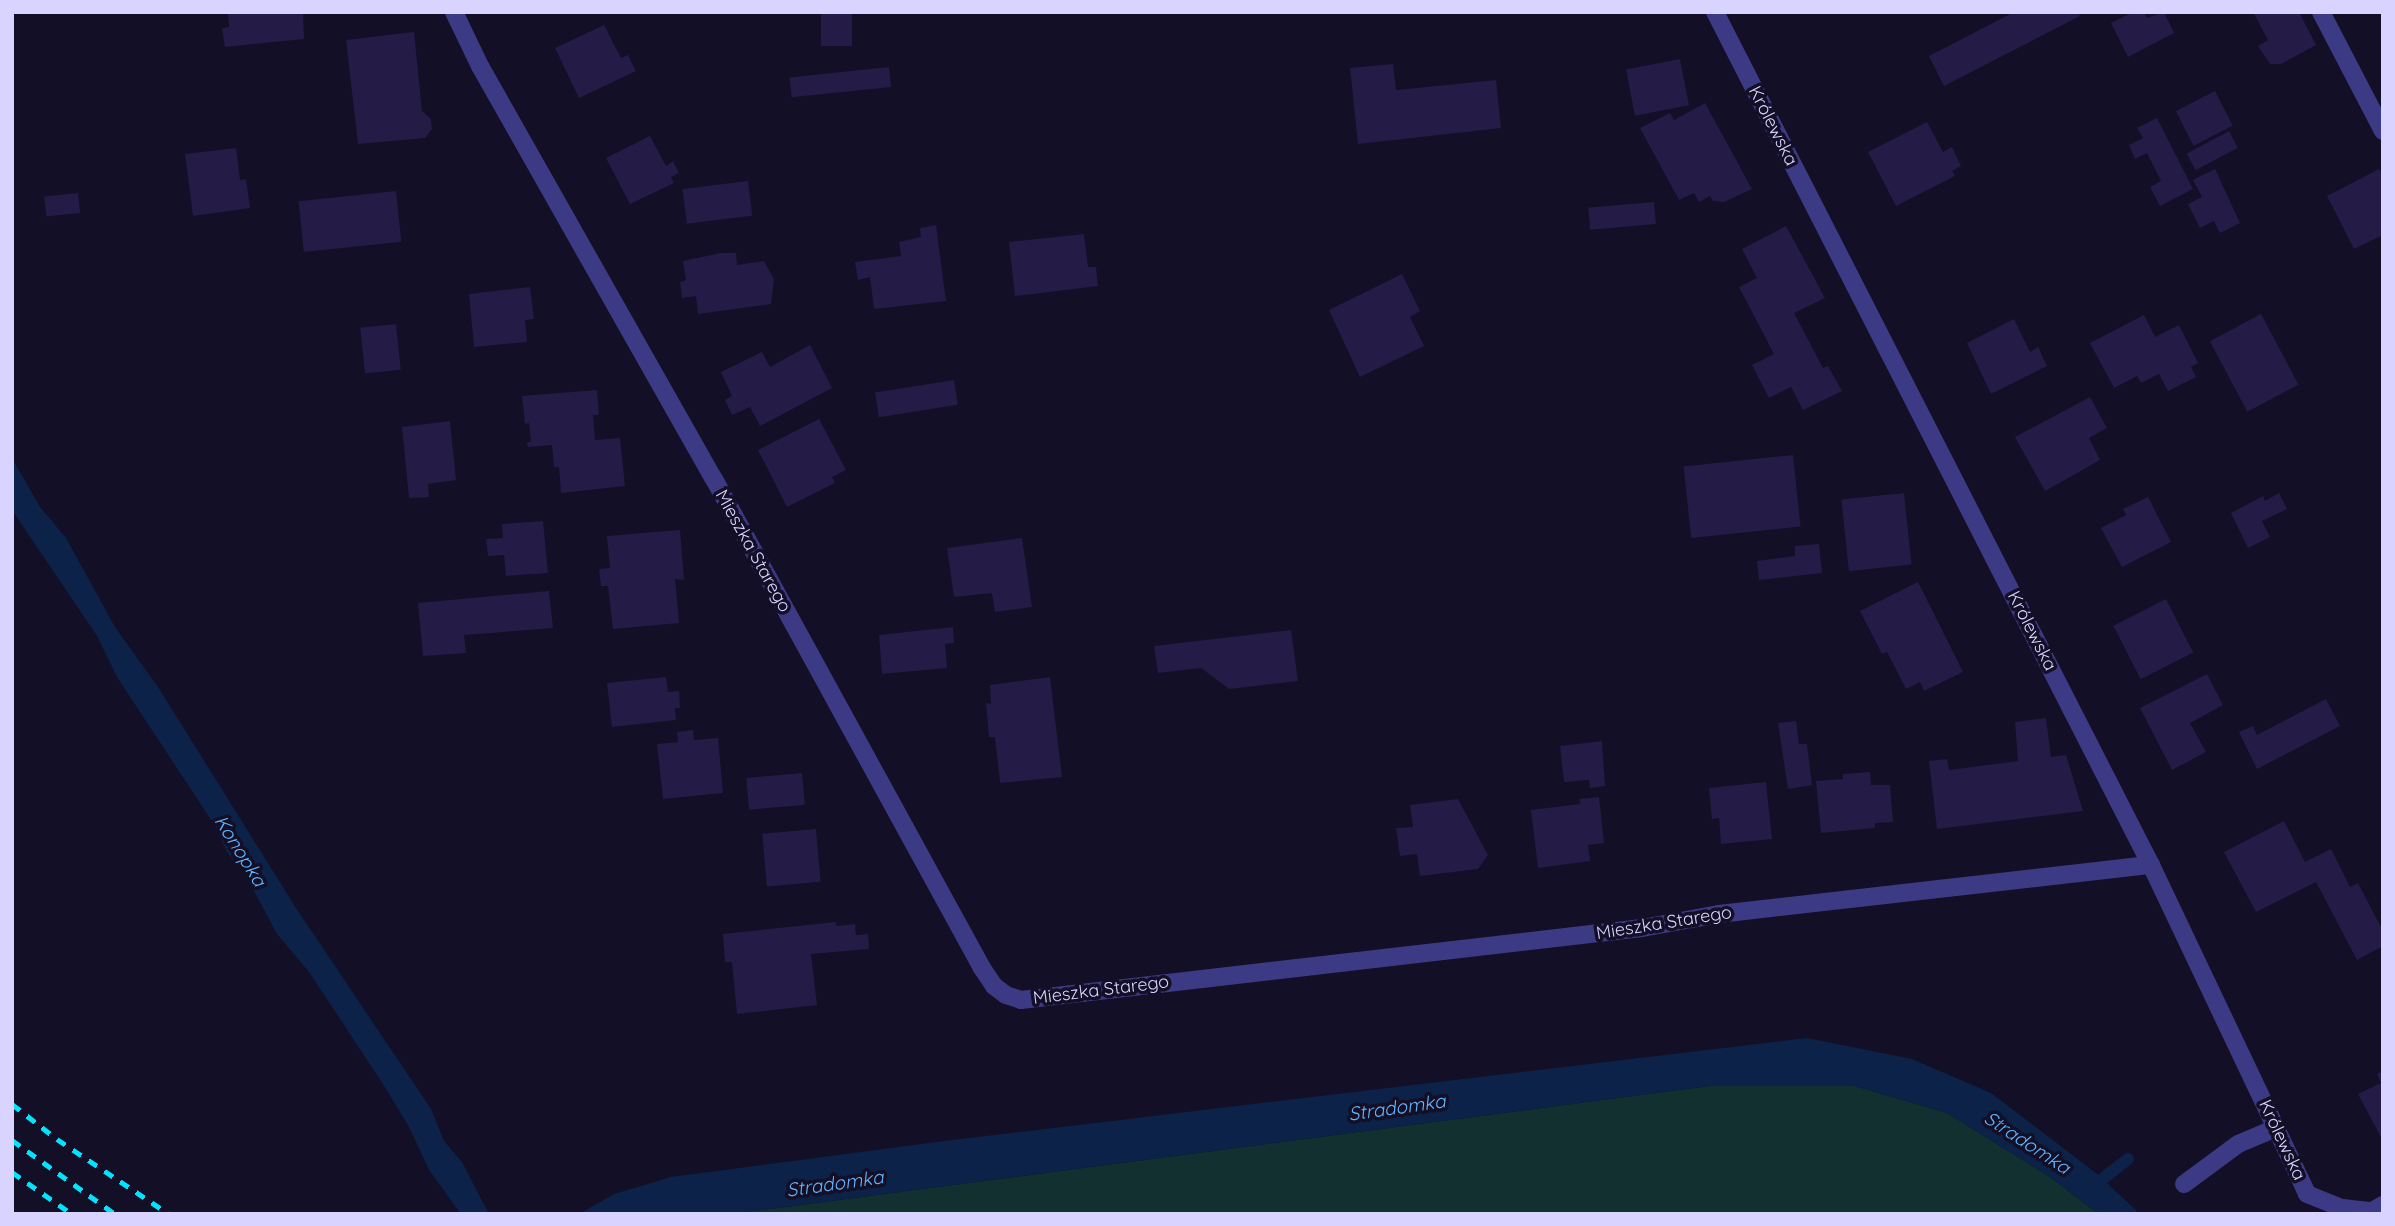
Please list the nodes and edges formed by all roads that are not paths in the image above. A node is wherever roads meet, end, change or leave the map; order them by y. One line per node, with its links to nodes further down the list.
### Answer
1 (454, 12): 5 (street, Mieszka Starego)
2 (1715, 12): 5 (street, Królewska)
3 (2321, 12): 4 (street)
4 (2383, 131)
5 (2151, 865): 6 (street, Królewska)
6 (2276, 1128): 7 (street); 8 (street, Królewska)
7 (2184, 1184)
8 (2378, 1208)

